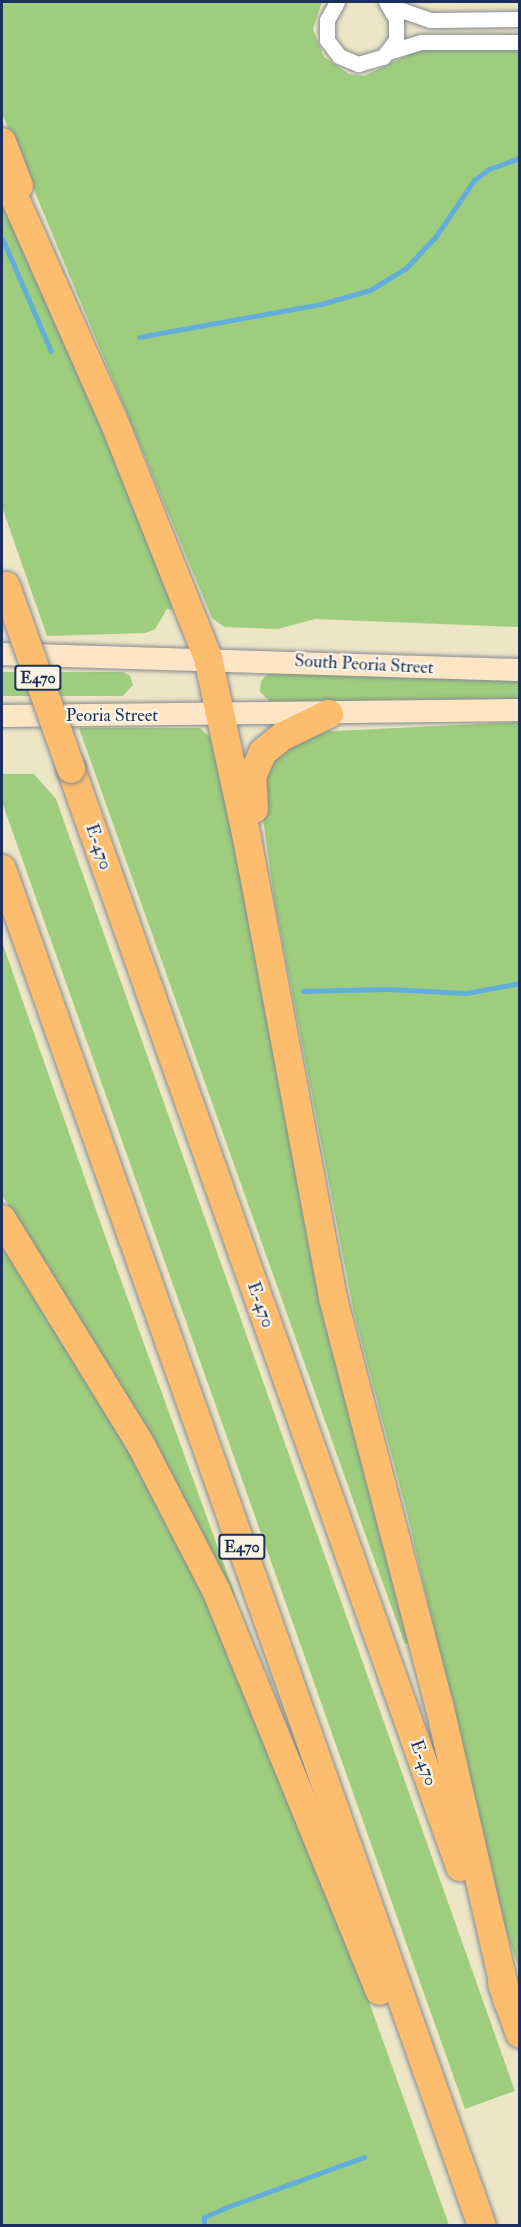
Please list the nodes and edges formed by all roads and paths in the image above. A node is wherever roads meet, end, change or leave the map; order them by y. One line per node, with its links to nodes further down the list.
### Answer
1 (337, 2): 5 (street)
2 (388, 4): 3 (street); 5 (street)
3 (519, 19)
4 (519, 42): 5 (street)
5 (388, 52)
6 (2, 142): 8 (highway)
7 (2, 169): 8 (highway)
8 (44, 259): 11 (highway)
9 (4, 581): 20 (highway, E-470 / E470, bridge)
10 (2, 654): 11 (main road)
11 (208, 658): 12 (main road, South Peoria Street); 16 (highway)
12 (519, 670)
13 (519, 710): 14 (main road)
14 (328, 714): 16 (main road); 18 (highway)
15 (2, 716): 16 (main road, Peoria Street)
16 (222, 716): 18 (highway)
17 (2, 869): 22 (highway, E470)
18 (253, 878): 20 (highway)
19 (2, 1219): 22 (highway)
20 (508, 2002): 21 (highway, E-470 / E470)
21 (519, 2034)
22 (436, 2096): 23 (highway, E470)
23 (482, 2226)

